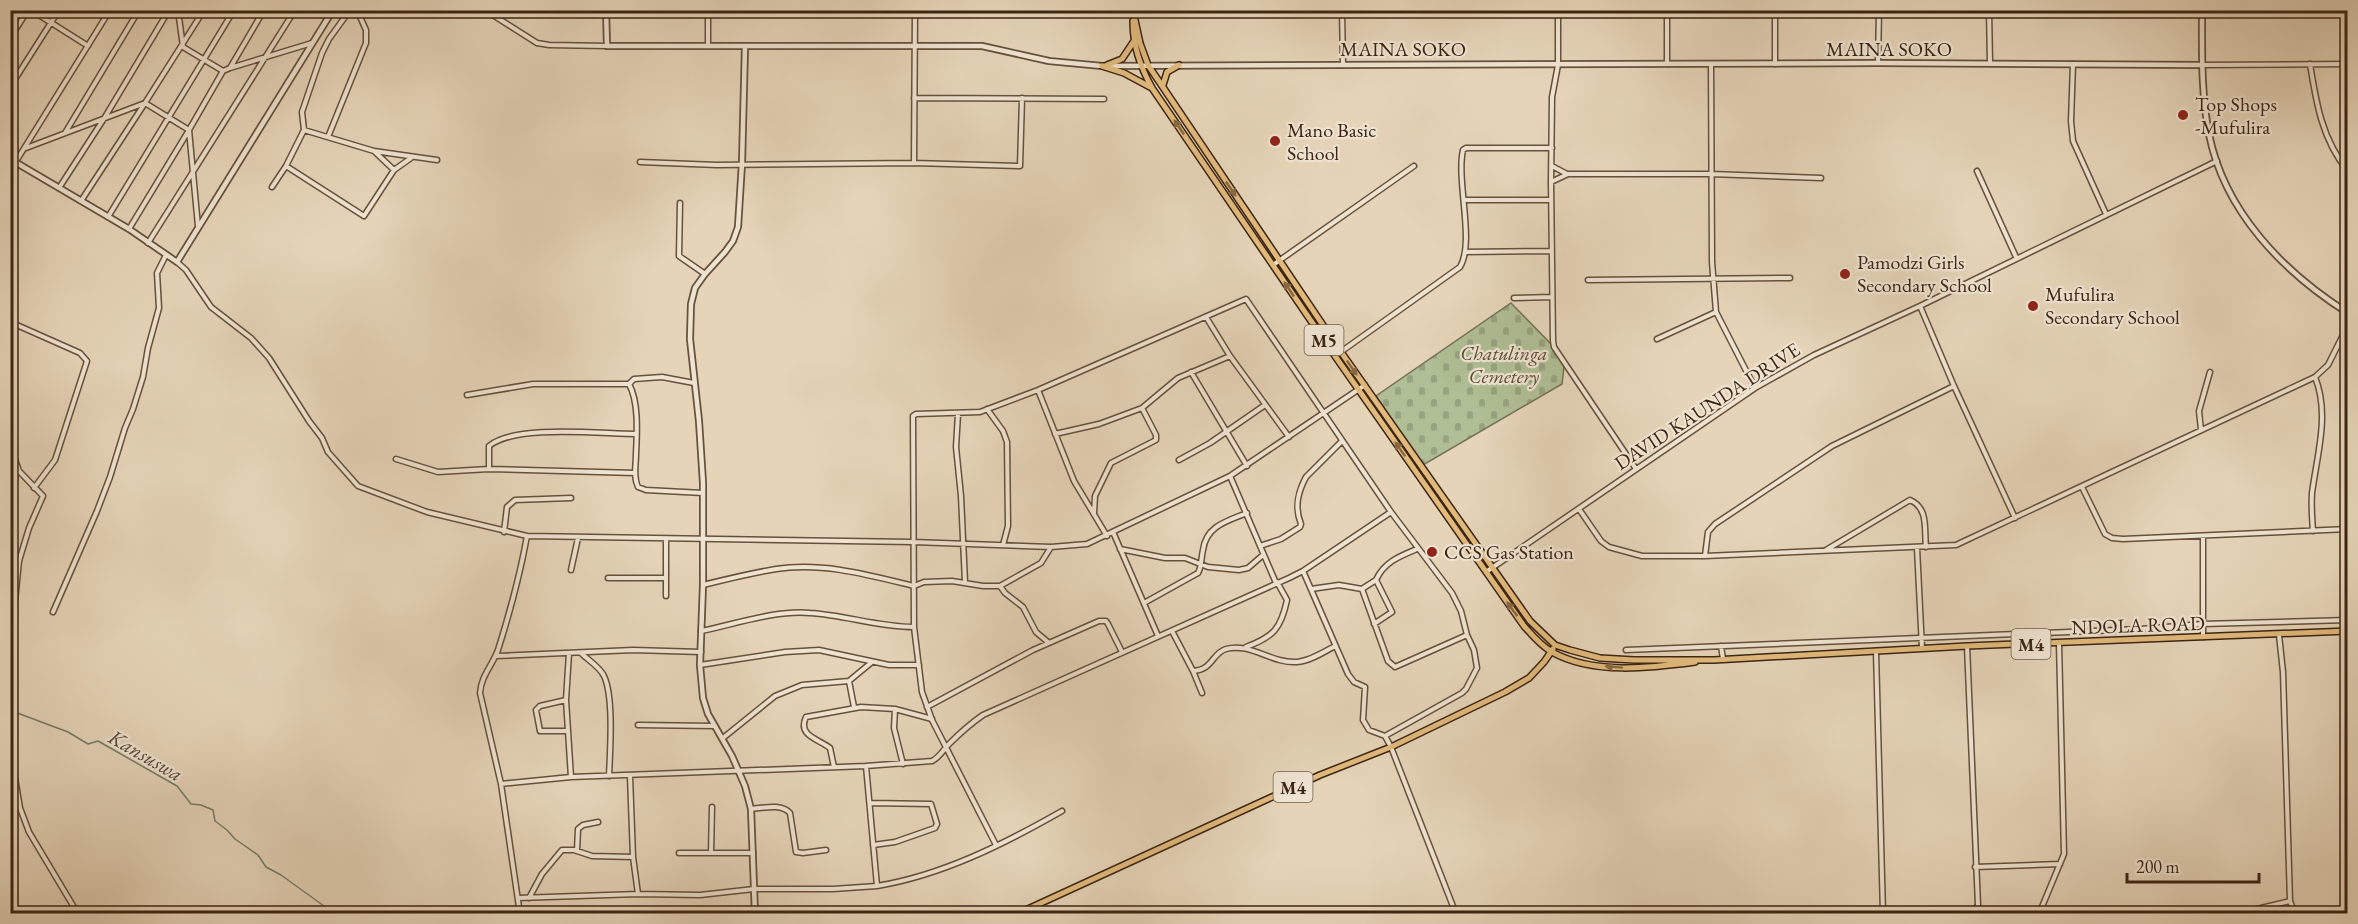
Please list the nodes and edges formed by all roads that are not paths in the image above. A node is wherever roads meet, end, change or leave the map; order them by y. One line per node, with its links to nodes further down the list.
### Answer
1 (29, 10): 26 (street); 27 (street)
2 (59, 10): 26 (street)
3 (110, 10): 30 (street)
4 (139, 10): 66 (street)
5 (169, 10): 62 (street)
6 (178, 10): 34 (street)
7 (204, 10): 34 (street)
8 (234, 10): 37 (street)
9 (264, 10): 53 (street)
10 (295, 10): 36 (street)
11 (333, 10): 29 (street)
12 (350, 10): 65 (street)
13 (357, 10): 67 (street)
14 (485, 10): 31 (street)
15 (606, 10): 31 (street)
16 (708, 10): 32 (street)
17 (915, 10): 33 (street)
18 (1342, 10): 40 (street)
19 (1558, 10): 41 (street)
20 (1667, 10): 42 (street)
21 (1775, 10): 50 (street)
22 (1879, 10): 38 (street)
23 (1989, 10): 39 (street)
24 (2202, 10): 51 (street)
25 (1133, 11): 28 (main road, M5); 48 (main road, M5)
26 (51, 22): 30 (street); 55 (street)
27 (10, 39)
28 (1134, 41): 47 (main road, M5); 52 (main road)
29 (312, 43): 36 (street); 99 (street)
30 (88, 46): 68 (street)
31 (607, 46): 32 (street, MAINA SOKO)
32 (708, 46): 35 (street, MAINA SOKO)
33 (915, 46): 35 (street, MAINA SOKO); 52 (street, MAINA SOKO); 58 (street)
34 (183, 47): 37 (street); 61 (street)
35 (745, 47): 77 (street)
36 (267, 56): 53 (street); 88 (street)
37 (203, 61): 54 (street); 63 (street)
38 (1878, 63): 39 (street, MAINA SOKO); 50 (street, MAINA SOKO)
39 (1990, 63): 44 (street, MAINA SOKO)
40 (1343, 64): 41 (street, MAINA SOKO); 49 (street, MAINA SOKO)
41 (1558, 64): 42 (street, MAINA SOKO); 69 (street)
42 (1667, 64): 43 (street, MAINA SOKO)
43 (1711, 64): 50 (street, MAINA SOKO); 87 (street)
44 (2073, 64): 51 (street, MAINA SOKO); 97 (street)
45 (2310, 64): 46 (street); 51 (street); 85 (street)
46 (2348, 64)
47 (1139, 65): 48 (street, MAINA SOKO); 52 (street, MAINA SOKO); 56 (main road, M5)
48 (1148, 65): 49 (street, MAINA SOKO); 57 (main road, M5)
49 (1179, 65): 57 (main road)
50 (1775, 65)
51 (2202, 65): 74 (street)
52 (1102, 66): 56 (main road)
53 (230, 68): 54 (street)
54 (223, 71): 64 (street)
55 (10, 87)
56 (1152, 88): 108 (main road, M5, one-way to 56)
57 (1164, 88): 106 (main road, M5, one-way to 106)
58 (914, 98): 59 (street); 78 (street)
59 (1022, 98): 60 (street); 78 (street)
60 (1104, 99)
61 (145, 103): 62 (street); 63 (street); 95 (street)
62 (105, 117): 66 (street); 92 (street)
63 (169, 118): 64 (street); 98 (street)
64 (189, 130): 88 (street); 100 (street)
65 (304, 130): 67 (street); 80 (street)
66 (64, 134): 68 (street)
67 (327, 137): 70 (street)
68 (26, 148): 75 (street)
69 (1552, 148): 79 (street); 93 (street)
70 (374, 151): 71 (street); 82 (street)
71 (411, 158): 73 (street); 82 (street)
72 (10, 159): 75 (street)
73 (438, 160)
74 (2217, 161): 97 (street, DAVID KAUNDA DRIVE); 117 (street)
75 (16, 162): 83 (street); 92 (street)
76 (640, 162): 77 (street)
77 (742, 163): 78 (street); 109 (street)
78 (914, 163)
79 (1552, 165): 86 (street); 90 (street)
80 (286, 166): 82 (street); 91 (street)
81 (1414, 166): 106 (street)
82 (394, 170)
83 (10, 171)
84 (1977, 171): 105 (street)
85 (2348, 171)
86 (1568, 174): 87 (street); 90 (street)
87 (1711, 174): 89 (street); 110 (street)
88 (192, 175): 99 (street); 101 (street)
89 (1821, 178)
90 (1551, 182): 94 (street)
91 (272, 187)
92 (59, 189): 95 (street)
93 (1464, 200): 94 (street); 103 (street)
94 (1551, 200): 102 (street)
95 (81, 201): 98 (street)
96 (680, 203): 109 (street)
97 (2106, 214): 105 (street, DAVID KAUNDA DRIVE)
98 (108, 217): 100 (street)
99 (198, 226): 107 (street)
100 (129, 230): 101 (street)
101 (148, 243): 104 (street)
102 (1551, 251): 103 (street); 113 (street)
103 (1465, 252): 122 (street)
104 (166, 255): 107 (street); 205 (street)
105 (2016, 257): 115 (street, DAVID KAUNDA DRIVE)
106 (1279, 259): 108 (street); 122 (main road, M5)
107 (177, 262): 168 (street)
108 (1273, 265): 124 (main road, M5, one-way to 108)
109 (705, 274): 128 (street)
110 (1712, 278): 111 (street); 112 (street); 116 (street)
111 (1790, 278)
112 (1588, 280)
113 (1552, 297): 114 (street); 153 (street)
114 (1514, 298)
115 (1920, 306): 131 (street); 132 (street, DAVID KAUNDA DRIVE)
116 (1716, 312): 121 (street); 132 (street)
117 (2348, 313)
118 (1206, 317): 123 (street); 133 (street); 140 (street)
119 (10, 322): 157 (street)
120 (2348, 325): 127 (street)
121 (1657, 339)
122 (1341, 352): 124 (street); 130 (main road, M5, one-way to 130)
123 (1230, 356): 125 (street); 136 (street)
124 (1335, 356): 134 (main road, M5)
125 (1191, 372): 137 (street); 142 (street)
126 (2210, 372): 141 (street)
127 (2315, 377): 141 (street); 166 (street)
128 (694, 383): 129 (street); 158 (street)
129 (629, 384): 135 (street); 143 (street)
130 (1365, 385): 134 (street); 189 (main road, M5)
131 (1954, 386): 164 (street); 187 (street)
132 (1755, 388): 153 (street, DAVID KAUNDA DRIVE)
133 (1038, 390): 138 (street); 144 (street)
134 (1359, 390): 140 (street); 192 (main road, M5, one-way to 134)
135 (467, 395)
136 (1265, 405): 142 (street); 145 (street)
137 (1142, 408): 144 (street); 163 (street)
138 (987, 409): 139 (street); 178 (street)
139 (958, 414): 176 (street); 177 (street)
140 (1323, 414): 145 (street); 146 (street)
141 (2201, 430): 156 (street)
142 (1226, 431): 149 (street); 150 (street)
143 (636, 434): 152 (street); 154 (street)
144 (1055, 434): 163 (street)
145 (1289, 437): 150 (street)
146 (1342, 441): 161 (street); 179 (street)
147 (10, 446): 151 (street)
148 (396, 459): 152 (street)
149 (1179, 460)
150 (1246, 466): 155 (street)
151 (16, 467): 157 (street); 167 (street)
152 (489, 469): 154 (street)
153 (1636, 469): 160 (street, DAVID KAUNDA DRIVE)
154 (635, 473): 158 (street)
155 (1230, 476): 162 (street); 169 (street)
156 (2082, 487): 164 (street); 172 (street)
157 (34, 488): 246 (street)
158 (703, 493): 174 (street)
159 (571, 498): 168 (street)
160 (1579, 509): 187 (street); 189 (street, DAVID KAUNDA DRIVE)
161 (1391, 512): 184 (street); 191 (street)
162 (1247, 513): 179 (street); 188 (street)
163 (1094, 514): 171 (street)
164 (2015, 518): 181 (street)
165 (2348, 529): 166 (street)
166 (2313, 531): 172 (street)
167 (10, 532)
168 (504, 532): 170 (street)
169 (1113, 532): 171 (street); 183 (street)
170 (527, 536): 173 (street); 233 (street)
171 (1107, 536): 180 (street)
172 (2203, 536): 208 (street)
173 (578, 538): 175 (street); 190 (street)
174 (702, 539): 175 (street); 176 (street); 198 (street)
175 (666, 540): 194 (street)
176 (913, 542): 177 (street); 199 (street)
177 (963, 543): 178 (street); 196 (street)
178 (1003, 545): 180 (street)
179 (1260, 546): 186 (street)
180 (1051, 547): 200 (street)
181 (1926, 547): 182 (street); 185 (street)
182 (1917, 548): 185 (street); 216 (street)
183 (1120, 549): 188 (street); 204 (street)
184 (1417, 549): 195 (street); 213 (street)
185 (1825, 550): 187 (street)
186 (1263, 555): 188 (street); 197 (street)
187 (1705, 556)
188 (1201, 565): 204 (street)
189 (1492, 567): 192 (street, DAVID KAUNDA DRIVE); 220 (main road, M5)
190 (571, 570)
191 (1303, 571): 197 (street); 201 (street)
192 (1485, 573): 229 (main road, M5, one-way to 192)
193 (608, 578): 194 (street)
194 (666, 578): 203 (street)
195 (1376, 580): 202 (street); 207 (street)
196 (965, 582): 199 (street); 200 (street)
197 (1276, 583): 211 (street); 224 (street)
198 (703, 585): 199 (street); 210 (street)
199 (914, 586): 209 (street)
200 (1000, 586): 218 (street)
201 (1311, 589): 202 (street); 221 (street)
202 (1362, 589): 207 (street)
203 (666, 596)
204 (1144, 603): 215 (street)
205 (53, 612)
206 (2348, 620): 208 (street)
207 (1374, 624): 213 (street)
208 (2202, 624): 216 (street); 217 (street)
209 (914, 627): 210 (street); 238 (street)
210 (701, 631): 227 (street)
211 (1172, 631): 215 (street); 239 (street)
212 (2348, 631): 214 (main road, NDOLA ROAD / M4)
213 (1467, 634): 251 (street)
214 (2279, 635): 217 (main road, NDOLA ROAD / M4); 284 (street)
215 (1158, 636): 228 (street)
216 (1920, 637): 222 (street); 225 (street)
217 (2203, 638): 219 (main road, NDOLA ROAD / M4)
218 (1050, 643): 228 (street); 244 (street)
219 (2058, 643): 223 (main road, NDOLA ROAD / M4); 277 (street)
220 (1555, 645): 229 (main road, M4); 235 (main road, M4)
221 (1335, 646): 224 (street); 251 (street)
222 (1721, 646): 226 (street); 234 (street)
223 (1967, 646): 225 (main road, NDOLA ROAD / M4); 278 (street)
224 (1246, 648): 239 (street)
225 (1922, 649): 230 (main road, NDOLA ROAD / M4)
226 (1626, 650)
227 (701, 652): 232 (street); 237 (street)
228 (1122, 652): 253 (street)
229 (1551, 652): 235 (main road, M4, one-way to 229); 254 (main road, M4)
230 (1876, 652): 234 (main road, NDOLA ROAD / M4); 286 (street)
231 (569, 653): 232 (street); 233 (street); 242 (street)
232 (580, 653): 260 (street)
233 (496, 656): 263 (street)
234 (1723, 659): 235 (main road, NDOLA ROAD / M4)
235 (1714, 660)
236 (872, 662): 237 (street); 238 (street); 240 (street)
237 (700, 665): 249 (street)
238 (919, 665): 244 (street)
239 (1193, 671): 241 (street)
240 (849, 681): 243 (street); 252 (street)
241 (1202, 693)
242 (566, 700): 250 (street); 250 (street)
243 (854, 707): 245 (street); 258 (street)
244 (927, 707): 247 (street)
245 (895, 709): 247 (street); 256 (street)
246 (10, 713)
247 (932, 720): 253 (street)
248 (638, 725): 249 (street)
249 (716, 726): 252 (street)
250 (567, 731): 262 (street)
251 (1385, 735): 254 (street)
252 (723, 738): 259 (street)
253 (946, 747): 256 (street); 269 (street)
254 (1391, 747): 290 (main road, M4); 291 (street)
255 (10, 748): 287 (street)
256 (903, 764): 257 (street)
257 (866, 766): 258 (street); 264 (street)
258 (834, 767): 259 (street)
259 (739, 770): 261 (street); 266 (street)
260 (609, 776): 261 (street); 262 (street)
261 (630, 776): 276 (street)
262 (571, 777): 263 (street)
263 (501, 784): 282 (street)
264 (870, 803): 270 (street); 270 (street)
265 (712, 807): 274 (street)
266 (752, 809): 271 (street); 275 (street)
267 (1062, 811): 269 (street)
268 (598, 822): 272 (street)
269 (996, 844): 279 (street)
270 (873, 845): 279 (street)
271 (826, 850)
272 (577, 851): 276 (street); 283 (street)
273 (679, 853): 274 (street)
274 (711, 853): 275 (street)
275 (753, 853): 280 (street)
276 (633, 857): 281 (street)
277 (2060, 864): 278 (street); 292 (street)
278 (1975, 867): 285 (street)
279 (877, 886): 280 (street)
280 (754, 889): 281 (street); 289 (street)
281 (638, 894): 283 (street)
282 (518, 898): 283 (street); 288 (street)
283 (529, 898)
284 (2290, 901): 293 (street); 294 (street)
285 (1974, 912): 286 (street)
286 (1883, 913)
287 (78, 914)
288 (520, 914)
289 (756, 914)
290 (1017, 914)
291 (1456, 914)
292 (2039, 914)
293 (2236, 914)
294 (2295, 914)

